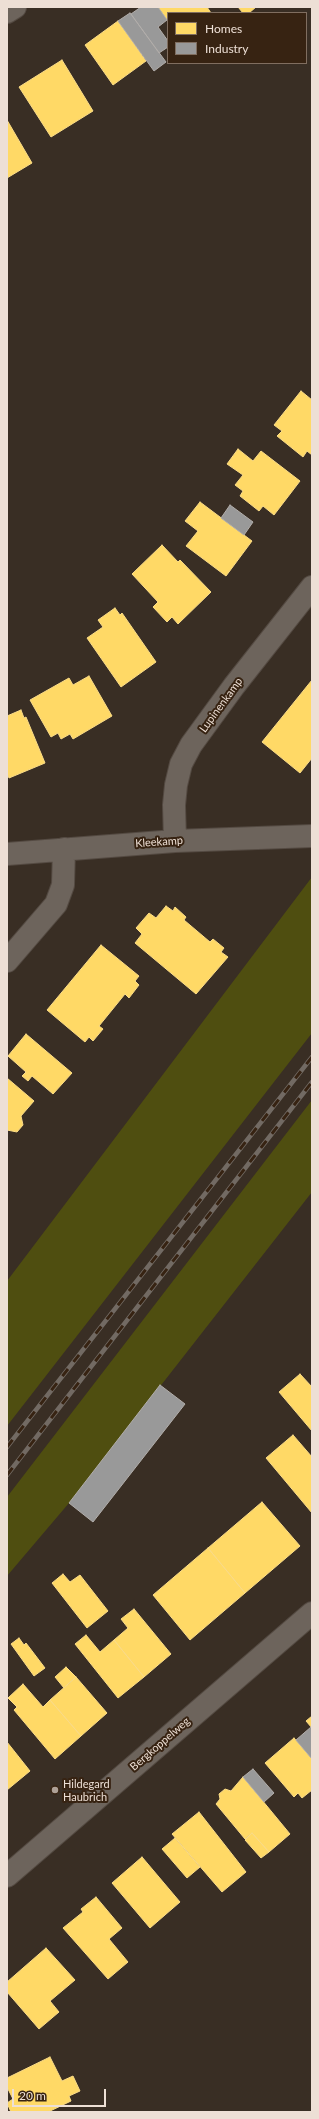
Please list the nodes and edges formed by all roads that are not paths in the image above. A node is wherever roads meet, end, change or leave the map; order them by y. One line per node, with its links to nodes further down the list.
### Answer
1 (15, 7): 2 (street)
2 (7, 12)
3 (312, 587): 5 (street, Lupinenkamp)
4 (312, 836): 5 (street, Kleekamp)
5 (175, 841): 6 (street, Kleekamp)
6 (64, 849): 7 (street, Kleekamp); 8 (street)
7 (7, 854)
8 (7, 961)
9 (312, 1613): 10 (street, Bergkoppelweg)
10 (7, 1876)

